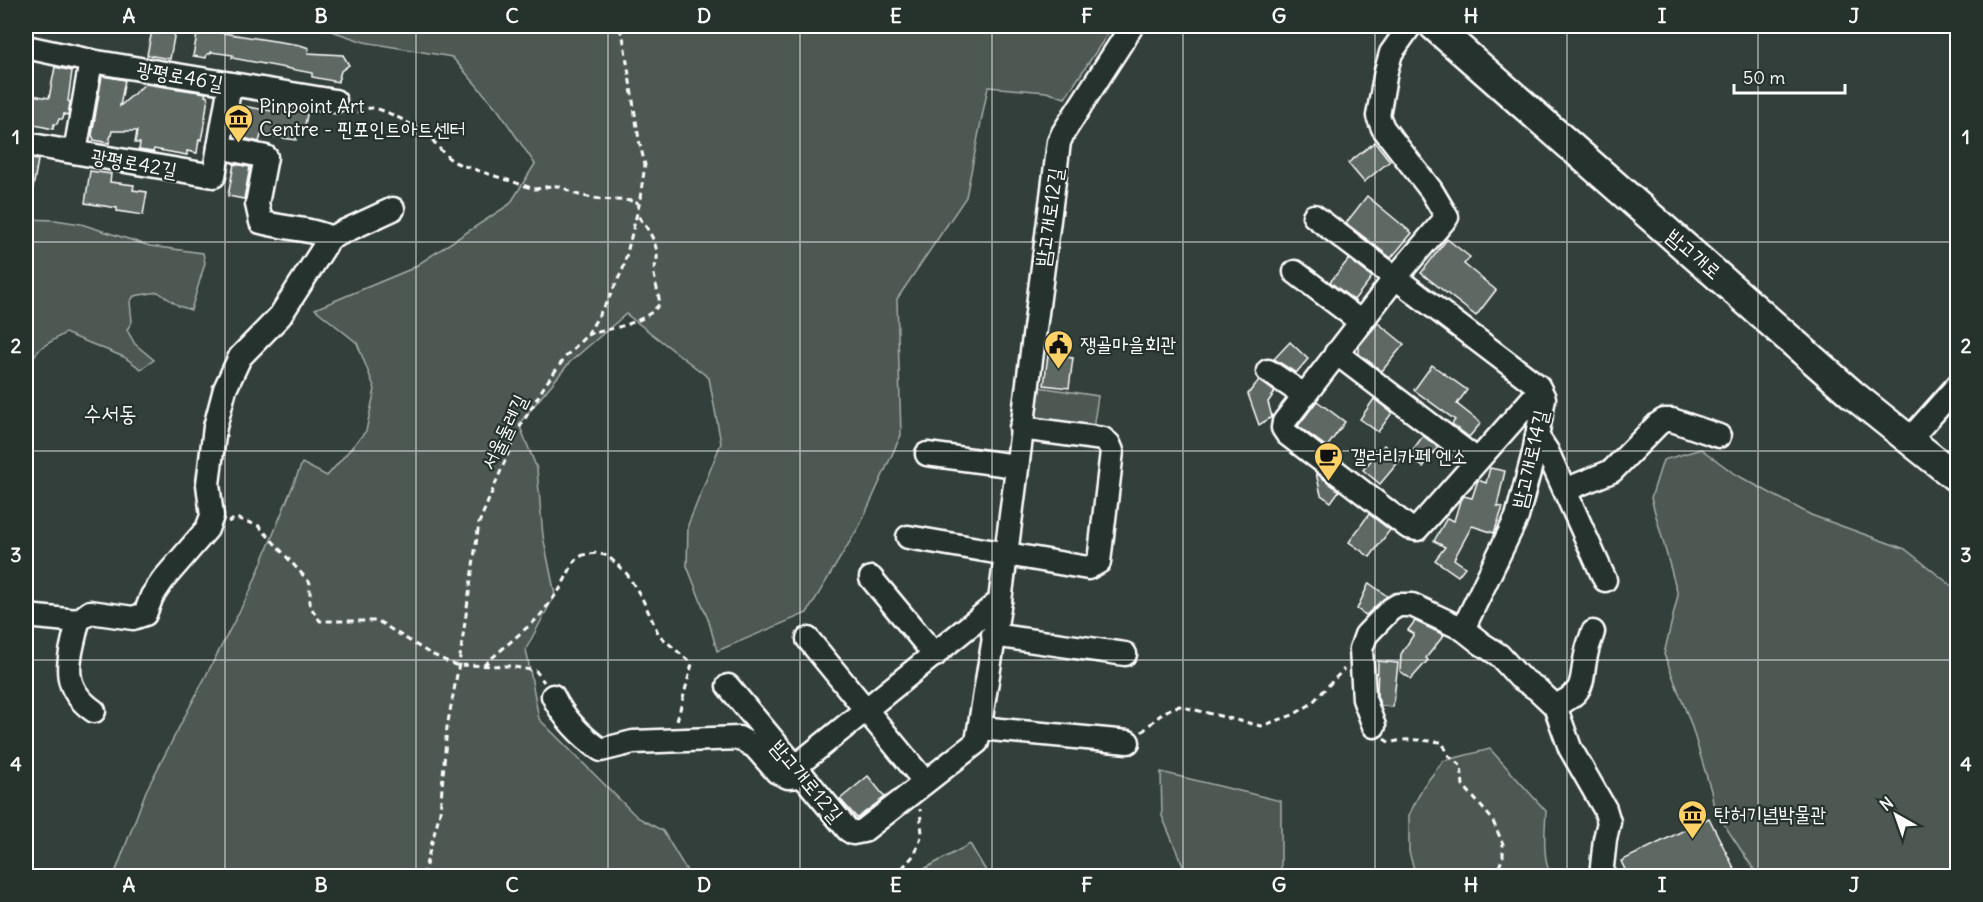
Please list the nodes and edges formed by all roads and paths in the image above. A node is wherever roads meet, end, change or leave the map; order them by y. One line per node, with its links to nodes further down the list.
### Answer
1 (618, 26): 12 (path, 서울둘레길)
2 (1132, 26): 26 (street, 밤고개로12길)
3 (1410, 26): 18 (street)
4 (1434, 26): 29 (main road, 밤고개로)
5 (26, 47): 6 (street, 광평로46길)
6 (91, 61): 7 (street, 광평로46길); 11 (street)
7 (230, 84): 8 (street, 광평로46길); 10 (street, 광평로42길)
8 (335, 101): 12 (path)
9 (26, 144): 11 (street, 광평로42길)
10 (219, 147): 11 (street, 광평로42길); 16 (street)
11 (75, 152)
12 (639, 206): 14 (path, 서울둘레길)
13 (393, 209): 16 (street)
14 (637, 215): 20 (path, 서울둘레길); 20 (path)
15 (1314, 216): 18 (street, 밤고개로14길)
16 (330, 238): 35 (street)
17 (1295, 272): 19 (street)
18 (1395, 278): 19 (street); 24 (street, 밤고개로14길)
19 (1361, 322): 21 (street)
20 (587, 335): 50 (path, 서울둘레길)
21 (1336, 353): 25 (street); 31 (street)
22 (1268, 371): 25 (street)
23 (1958, 385): 29 (street)
24 (1540, 390): 28 (street, 밤고개로14길); 31 (street)
25 (1304, 395): 31 (street)
26 (1021, 428): 32 (street, 밤고개로12길); 37 (street)
27 (1719, 435): 34 (street)
28 (1537, 436): 34 (street); 43 (street, 밤고개로14길)
29 (1909, 440): 33 (main road, 밤고개로)
30 (927, 454): 32 (street)
31 (1477, 460)
32 (1016, 466): 37 (street, 밤고개로12길)
33 (1958, 479)
34 (1564, 490): 39 (street)
35 (200, 537): 42 (street); 50 (path)
36 (908, 537): 37 (street)
37 (1005, 554): 40 (street, 밤고개로12길)
38 (871, 578): 49 (street)
39 (1605, 580)
40 (1000, 601): 45 (street, 밤고개로12길); 49 (street)
41 (26, 616): 42 (street)
42 (78, 621): 56 (street)
43 (1463, 629): 47 (street); 54 (street)
44 (1593, 632): 54 (street)
45 (993, 635): 48 (street); 58 (street, 밤고개로12길)
46 (808, 639): 55 (street)
47 (1361, 649): 57 (street); 60 (path)
48 (1125, 654)
49 (935, 655): 55 (street)
50 (459, 664): 51 (path); 63 (path, 서울둘레길)
51 (484, 665): 53 (path); 59 (path)
52 (728, 686): 61 (street, 밤고개로12길)
53 (554, 696): 59 (street)
54 (1555, 706): 66 (street)
55 (865, 710): 61 (street); 62 (street)
56 (94, 711)
57 (1374, 726): 65 (path)
58 (980, 728): 60 (street); 62 (street, 밤고개로12길)
59 (672, 741): 61 (street)
60 (1128, 742)
61 (798, 772): 62 (street, 밤고개로12길)
62 (922, 784): 64 (path)
63 (423, 876)
64 (895, 876)
65 (1496, 876)
66 (1601, 876)

